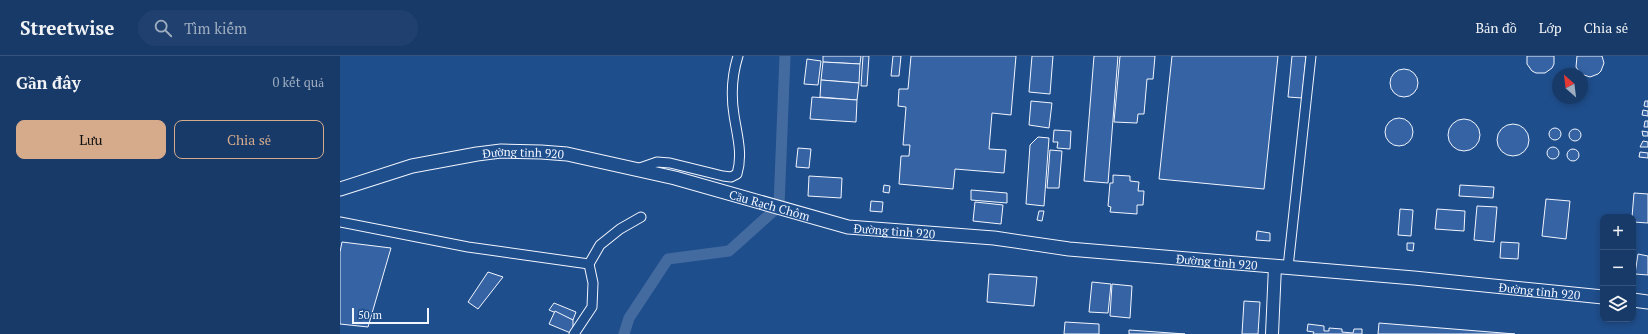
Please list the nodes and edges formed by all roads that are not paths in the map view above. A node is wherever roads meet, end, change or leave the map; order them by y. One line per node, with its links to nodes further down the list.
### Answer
1 (738, 56): 3 (street)
2 (1311, 56): 11 (street)
3 (636, 170): 4 (main road, Đường tỉnh 920); 5 (main road, Đường tỉnh 920)
4 (708, 188): 8 (main road, Cầu Rạch Chôm)
5 (340, 189)
6 (641, 217): 9 (street)
7 (340, 222): 9 (street)
8 (830, 223): 10 (main road, Đường tỉnh 920)
9 (589, 264): 15 (street)
10 (1275, 266): 11 (main road, Đường tỉnh 920); 16 (street)
11 (1288, 267): 12 (main road, Đường tỉnh 920)
12 (1600, 297)
13 (1636, 300): 14 (main road)
14 (1648, 302)
15 (574, 334)
16 (1272, 334)

